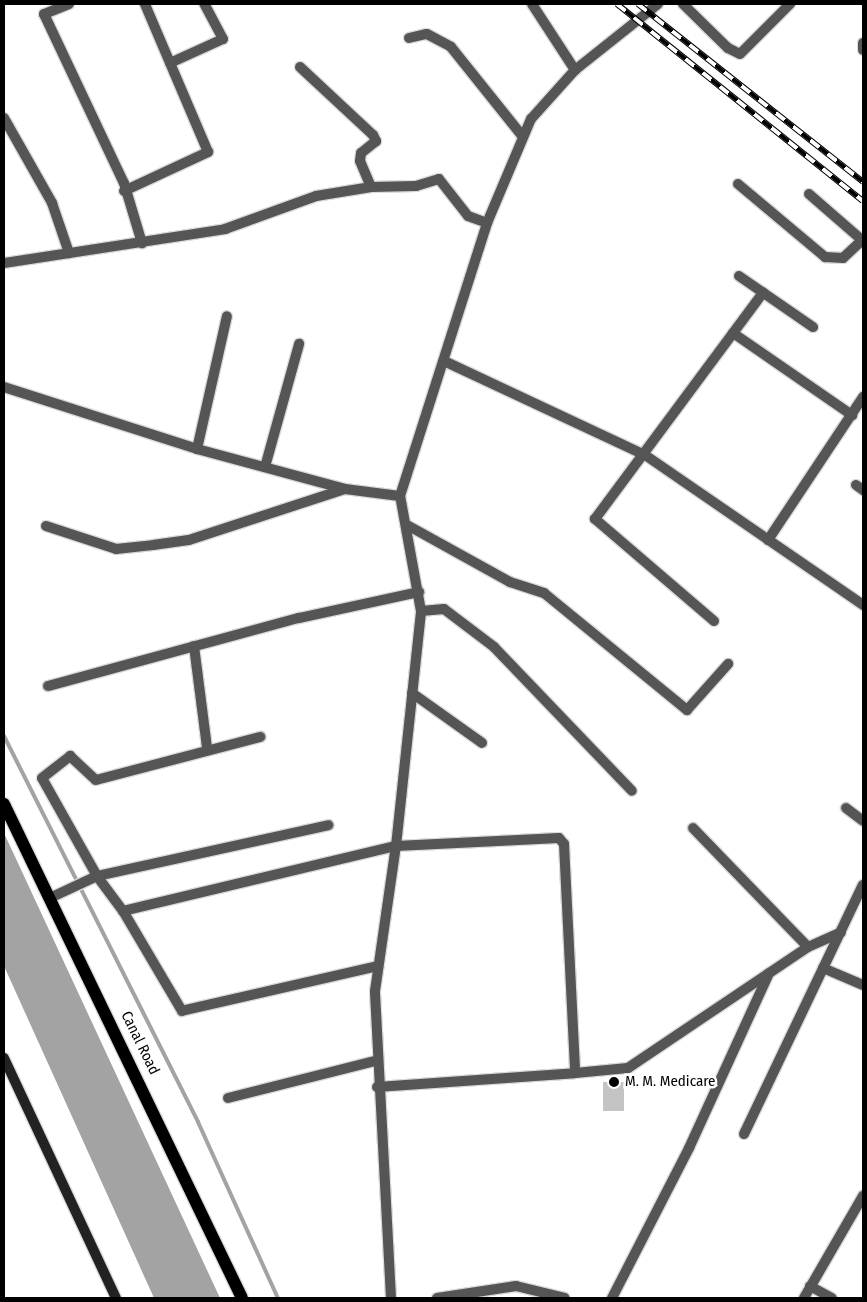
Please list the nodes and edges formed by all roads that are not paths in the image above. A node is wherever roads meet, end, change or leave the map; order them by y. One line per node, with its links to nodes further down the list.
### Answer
1 (70, 4): 18 (street)
2 (145, 4): 11 (street)
3 (204, 4): 11 (street)
4 (532, 4): 13 (street)
5 (658, 4): 13 (street)
6 (683, 4): 7 (street)
7 (790, 4)
8 (409, 38): 15 (street)
9 (863, 43): 10 (street)
10 (863, 50)
11 (170, 63): 18 (street)
12 (300, 67): 17 (street)
13 (575, 70): 15 (street)
14 (4, 118): 23 (street)
15 (523, 137): 20 (street)
16 (738, 184): 21 (street)
17 (371, 187): 20 (street); 22 (street)
18 (124, 191): 22 (street)
19 (809, 194): 21 (street)
20 (487, 223): 31 (street)
21 (863, 240)
22 (142, 242): 23 (street)
23 (70, 253): 24 (street)
24 (4, 263)
25 (739, 276): 26 (street)
26 (763, 293): 28 (street); 29 (street)
27 (227, 316): 35 (street)
28 (813, 327)
29 (733, 333): 34 (street); 36 (street)
30 (299, 344): 37 (street)
31 (444, 361): 36 (street); 39 (street)
32 (4, 387): 35 (street)
33 (863, 397): 34 (street)
34 (852, 415): 42 (street)
35 (197, 449): 37 (street)
36 (645, 455): 42 (street); 46 (street)
37 (265, 468): 38 (street)
38 (346, 489): 39 (street); 41 (street)
39 (400, 496): 40 (street)
40 (408, 525): 43 (street); 48 (street)
41 (46, 526)
42 (768, 540): 44 (street)
43 (419, 592): 45 (street); 47 (street)
44 (863, 605)
45 (421, 611): 50 (street); 54 (street)
46 (714, 621)
47 (194, 646): 49 (street); 53 (street)
48 (728, 664)
49 (48, 686)
50 (412, 693): 52 (street); 60 (street)
51 (260, 737): 53 (street)
52 (482, 742)
53 (207, 748): 61 (street)
54 (632, 790)
55 (4, 804): 63 (main road, Canal Road)
56 (846, 808): 57 (street)
57 (863, 821)
58 (328, 825): 61 (street)
59 (693, 828): 66 (street)
60 (396, 846): 64 (street); 67 (street); 73 (street)
61 (97, 876): 63 (street); 64 (street)
62 (863, 885): 65 (street)
63 (52, 897): 80 (main road, Canal Road)
64 (123, 911): 67 (street)
65 (840, 932): 66 (street); 68 (street)
66 (808, 947): 69 (street)
67 (378, 966): 72 (street)
68 (823, 968): 70 (street); 76 (street)
69 (769, 972): 73 (street); 84 (street)
70 (863, 985)
71 (4, 1058): 79 (main road)
72 (375, 1061): 74 (street); 75 (street)
73 (575, 1072): 74 (street)
74 (377, 1087): 81 (street)
75 (228, 1098)
76 (744, 1134)
77 (863, 1196): 78 (street)
78 (810, 1286): 85 (street); 86 (street)
79 (116, 1298)
80 (242, 1298)
81 (390, 1298)
82 (437, 1298): 83 (street)
83 (565, 1298)
84 (612, 1298)
85 (804, 1298)
86 (832, 1298)

